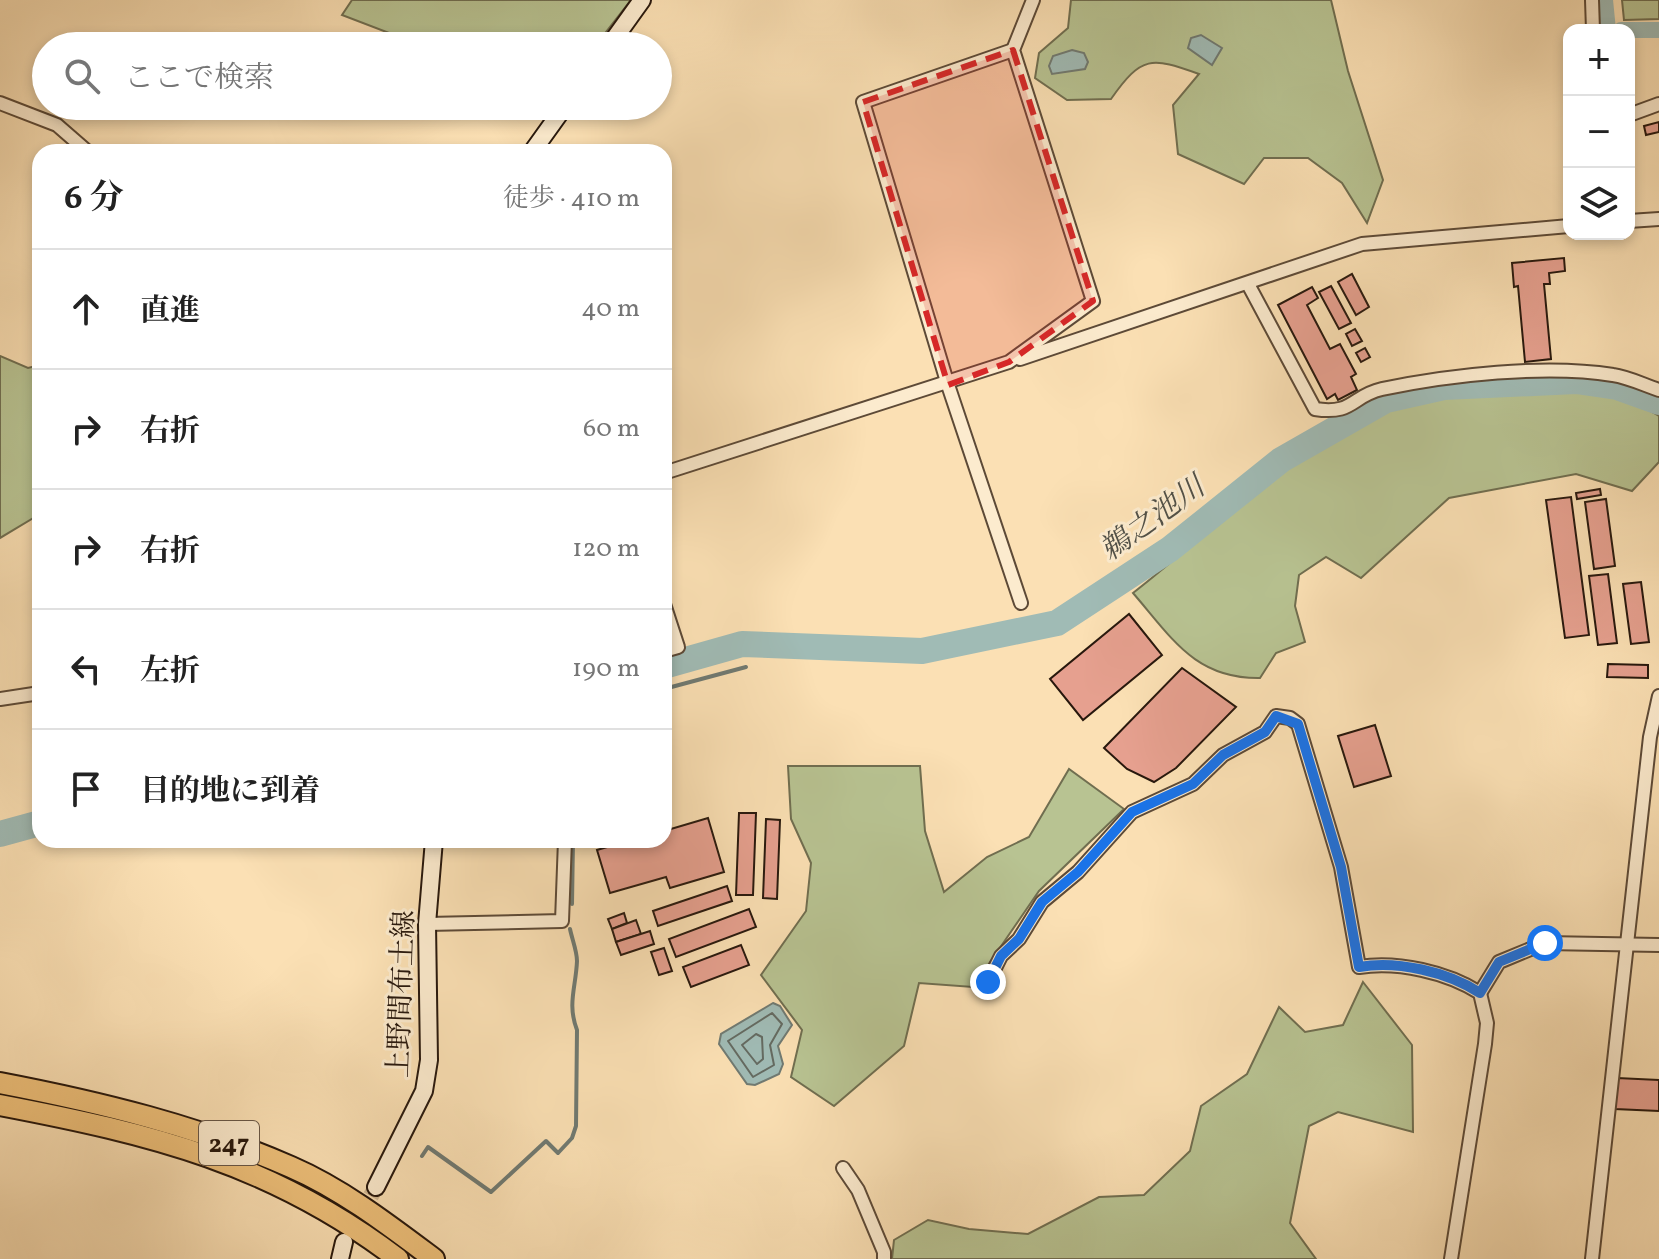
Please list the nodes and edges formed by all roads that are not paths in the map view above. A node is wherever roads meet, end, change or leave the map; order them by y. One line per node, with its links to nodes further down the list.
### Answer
1 (642, 0): 5 (main road)
2 (1033, 0): 6 (street)
3 (1592, 0): 4 (street)
4 (1593, 24)
5 (619, 32)
6 (1013, 50): 19 (street); 20 (street)
7 (0, 103): 10 (street)
8 (1659, 104): 9 (street)
9 (1635, 113)
10 (32, 115)
11 (44, 120): 13 (street)
12 (555, 120): 14 (main road)
13 (79, 144)
14 (538, 144)
15 (1659, 219): 16 (street)
16 (1635, 221)
17 (1563, 227): 18 (street)
18 (1248, 284): 19 (street); 21 (street)
19 (1009, 362): 20 (street)
20 (948, 385): 22 (street); 23 (street)
21 (1659, 390)
22 (672, 471)
23 (1021, 603)
24 (672, 629): 25 (street)
25 (672, 649)
26 (32, 694): 28 (street)
27 (1659, 696): 33 (street)
28 (0, 699)
29 (433, 848): 31 (main road, 上野間布土線)
30 (565, 848): 31 (street)
31 (427, 924): 39 (main road, 上野間布土線)
32 (1659, 945): 33 (street)
33 (1627, 946): 35 (street); 44 (street)
34 (988, 982): 35 (street)
35 (1480, 993): 43 (street)
36 (0, 1083): 41 (highway, 247)
37 (0, 1105): 40 (highway, 247)
38 (843, 1168): 42 (street)
39 (376, 1187)
40 (398, 1259)
41 (434, 1259)
42 (884, 1259)
43 (1451, 1259)
44 (1592, 1259)

